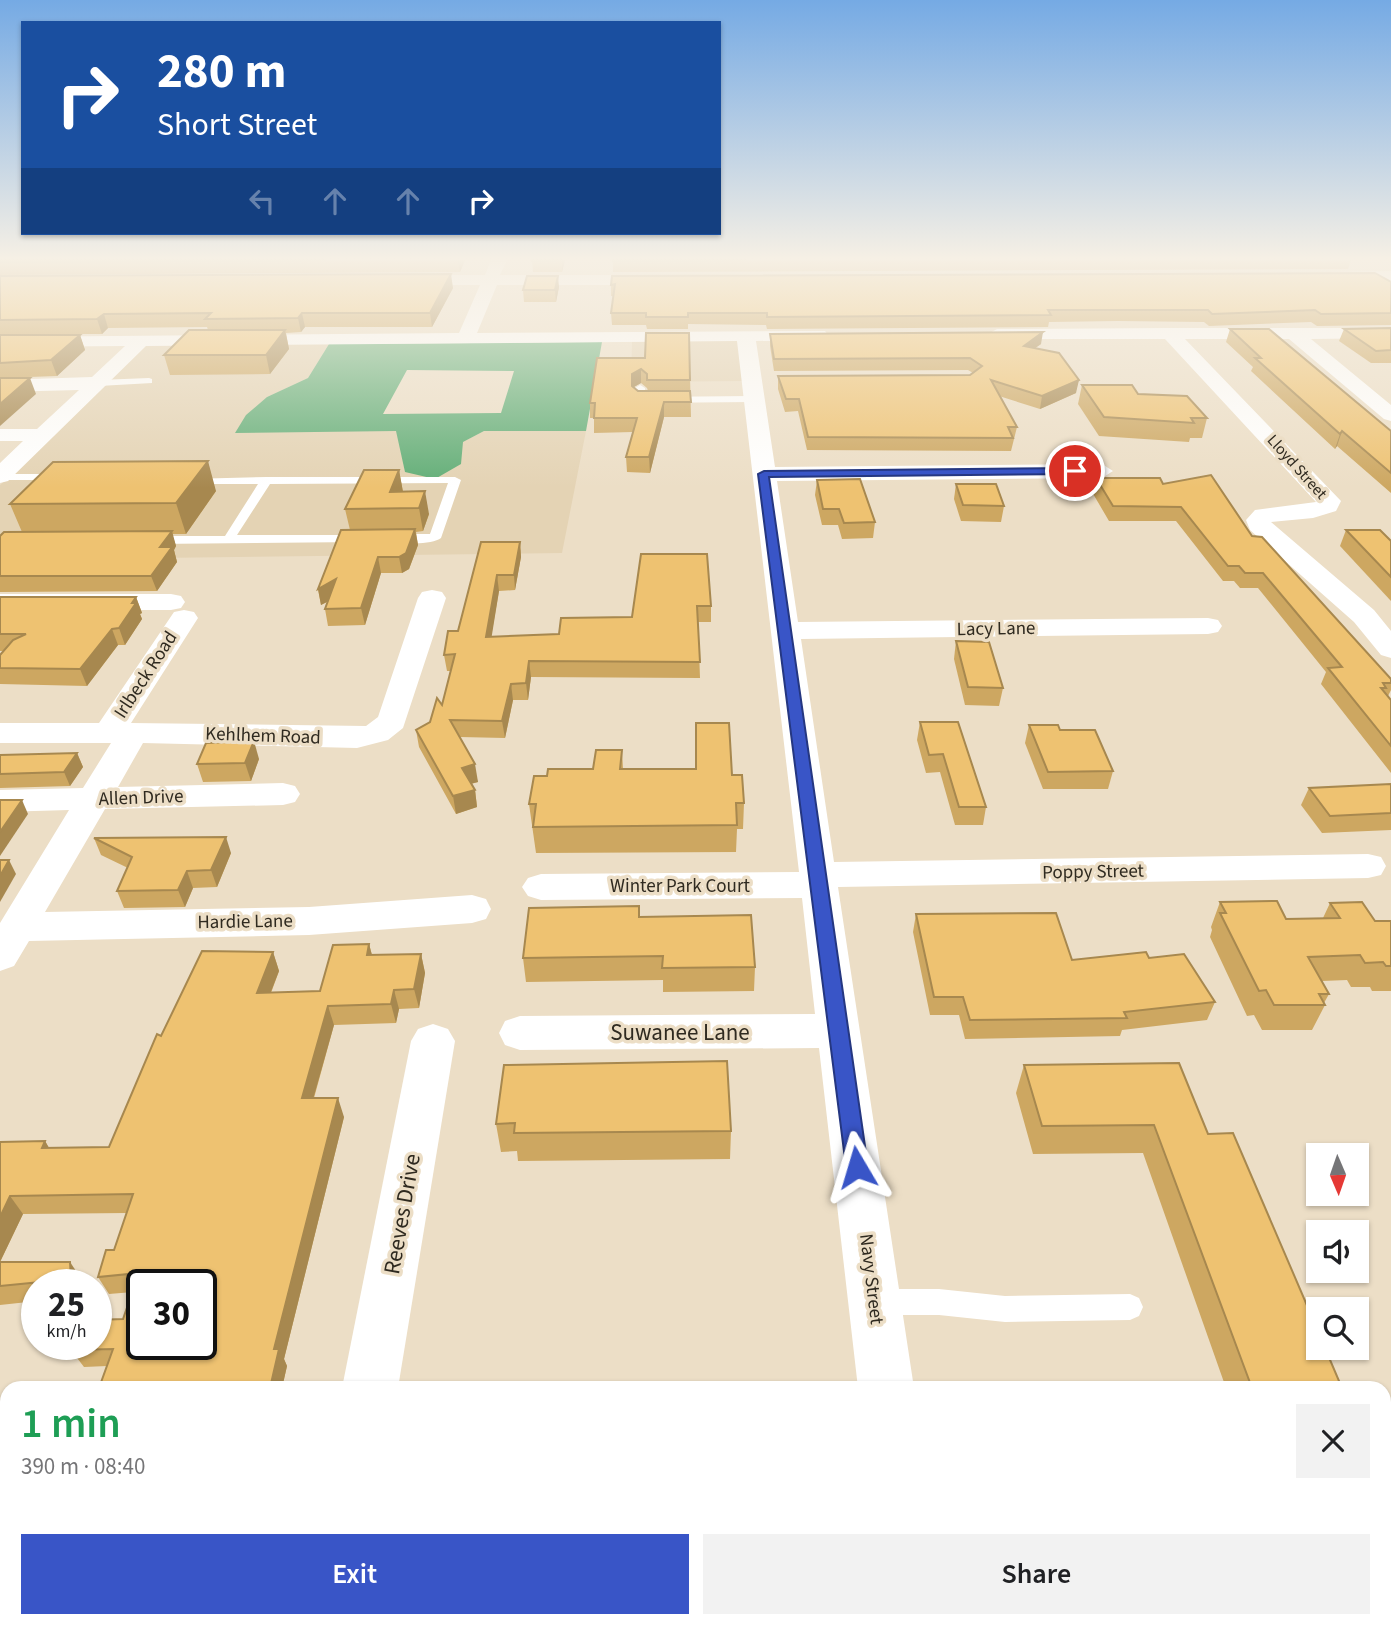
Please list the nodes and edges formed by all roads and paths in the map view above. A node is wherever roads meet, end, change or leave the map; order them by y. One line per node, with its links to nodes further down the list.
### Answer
1 (467, 336): 6 (street)
2 (795, 336): 5 (street)
3 (1172, 336): 34 (street, Lloyd Street)
4 (1296, 336): 12 (street)
5 (746, 337): 6 (street); 15 (street, Navy Street)
6 (465, 340): 7 (street)
7 (141, 341): 9 (street); 11 (street)
8 (0, 342): 9 (street)
9 (13, 352)
10 (149, 380): 11 (lane)
11 (99, 383): 14 (street); 21 (street)
12 (1353, 384): 13 (street); 19 (street)
13 (1391, 384)
14 (0, 386)
15 (760, 386): 17 (lane); 23 (street, Navy Street)
16 (640, 388): 17 (lane)
17 (640, 400): 18 (lane)
18 (640, 413)
19 (1391, 415)
20 (0, 435): 21 (street)
21 (43, 435): 24 (street)
22 (1102, 471): 23 (street)
23 (764, 474): 33 (street, Navy Street)
24 (0, 476): 25 (lane)
25 (67, 477)
26 (267, 480): 27 (lane); 29 (lane); 29 (lane)
27 (177, 481)
28 (134, 540): 29 (lane)
29 (228, 540)
30 (432, 598): 36 (street, Kehlhem Road)
31 (0, 602): 36 (street, Irlbeck Road)
32 (1208, 626): 33 (street, Lacy Lane)
33 (785, 631): 41 (street, Navy Street)
34 (1391, 649)
35 (0, 733): 36 (street, Kehlhem Road)
36 (121, 733): 38 (street, Irlbeck Road)
37 (283, 794): 38 (street, Allen Drive)
38 (93, 799): 39 (street, Allen Drive); 44 (street, Irlbeck Road)
39 (0, 801)
40 (1368, 866): 41 (street, Poppy Street)
41 (819, 880): 42 (street, Winter Park Court); 45 (street, Navy Street)
42 (541, 887)
43 (472, 909): 44 (street, Hardie Lane)
44 (6, 942)
45 (839, 1031): 46 (street, Suwanee Lane); 48 (street, Navy Street)
46 (520, 1033)
47 (433, 1041): 50 (street, Reeves Drive)
48 (874, 1302): 49 (lane); 51 (street, Navy Street)
49 (1130, 1307)
50 (371, 1381)
51 (885, 1381)

